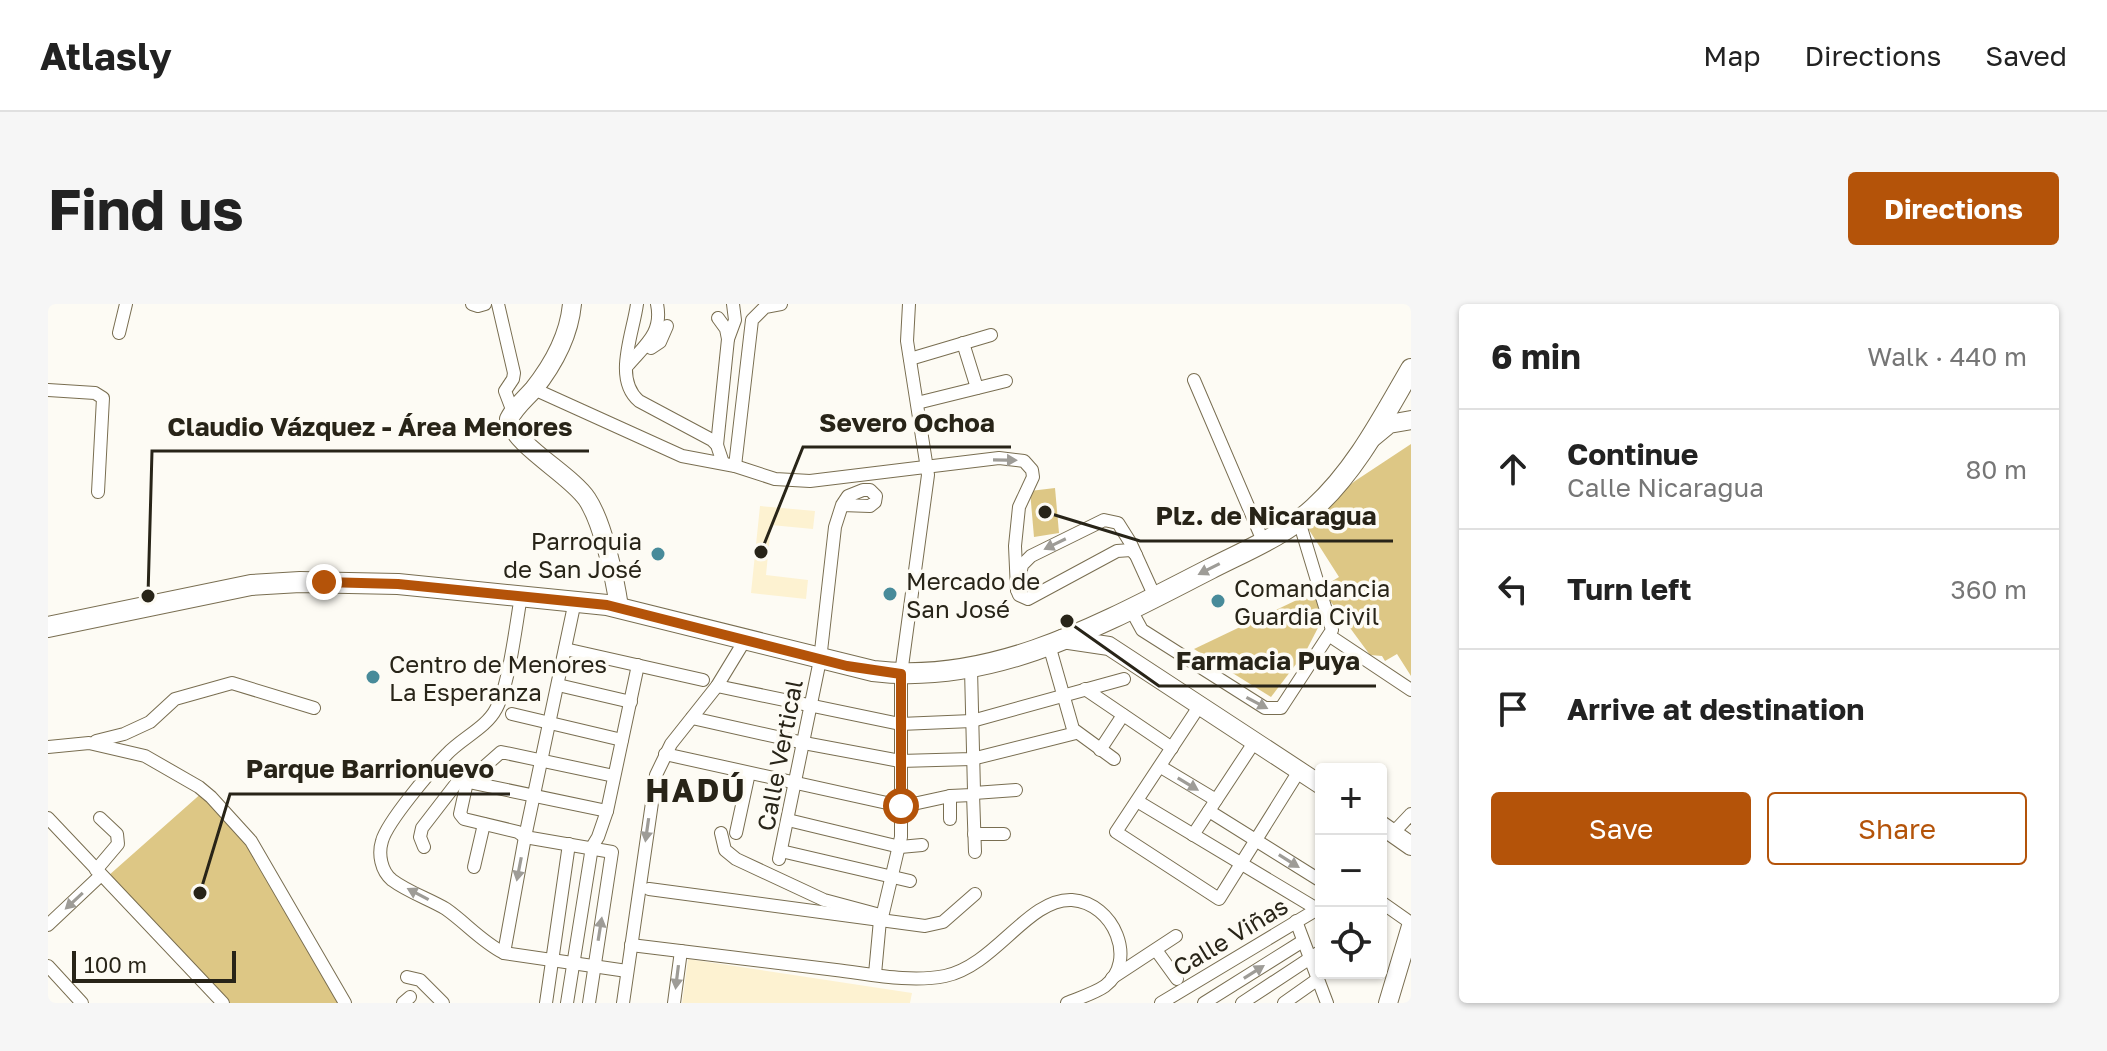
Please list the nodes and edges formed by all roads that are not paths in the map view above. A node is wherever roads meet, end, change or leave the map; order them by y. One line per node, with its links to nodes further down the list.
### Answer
1 (126, 304): 13 (street)
2 (472, 304): 3 (street)
3 (485, 304)
4 (498, 304): 27 (street)
5 (572, 304): 24 (main road)
6 (637, 304): 19 (street)
7 (657, 304): 17 (street)
8 (733, 304): 15 (street)
9 (781, 304): 31 (street)
10 (909, 304): 18 (street)
11 (718, 318): 15 (street)
12 (667, 326): 17 (street)
13 (119, 333)
14 (991, 335): 16 (street)
15 (728, 339): 30 (street)
16 (963, 343): 18 (street); 23 (street)
17 (637, 354): 19 (street)
18 (910, 359): 26 (street)
19 (626, 367): 30 (street)
20 (1411, 369): 29 (main road)
21 (1194, 380): 36 (street)
22 (1006, 381): 23 (street)
23 (977, 388): 26 (street)
24 (534, 389): 27 (main road); 31 (street)
25 (48, 390): 33 (street)
26 (917, 403): 32 (street)
27 (513, 412): 42 (main road)
28 (1411, 420): 29 (main road)
29 (1367, 444): 35 (main road)
30 (717, 445): 31 (street)
31 (729, 465): 32 (street)
32 (927, 466): 38 (street, one-way to 38); 54 (street)
33 (98, 492)
34 (842, 505): 51 (street, Calle Vertical)
35 (1299, 521): 36 (main road); 46 (street)
36 (1263, 541): 40 (main road, one-way to 40)
37 (1136, 555): 38 (street); 38 (street, one-way to 38); 40 (street)
38 (1017, 590)
39 (521, 596): 41 (main road); 45 (main road); 141 (street, one-way to 39)
40 (1155, 597): 43 (main road)
41 (575, 601): 42 (main road); 50 (street)
42 (619, 607): 47 (main road)
43 (1130, 608): 44 (main road); 46 (street, one-way to 46)
44 (1105, 620): 48 (main road); 49 (main road)
45 (48, 627)
46 (1330, 636): 60 (street)
47 (745, 640): 51 (main road); 58 (street)
48 (1056, 642): 49 (main road); 53 (main road); 61 (street)
49 (1109, 646): 63 (main road)
50 (565, 649): 52 (street); 57 (street)
51 (820, 660): 54 (main road); 64 (street, Calle Vertical)
52 (638, 665): 56 (street); 62 (street)
53 (971, 669): 54 (main road); 69 (street)
54 (901, 674): 71 (street)
55 (1124, 679): 59 (street)
56 (703, 680)
57 (558, 685): 62 (street); 70 (street)
58 (717, 686): 64 (street); 68 (street)
59 (1085, 689): 61 (street); 67 (street)
60 (1411, 690)
61 (1063, 697): 69 (street); 72 (street)
62 (631, 702): 73 (street)
63 (1200, 705): 74 (main road); 78 (street)
64 (812, 707): 71 (street); 76 (street, Calle Vertical)
65 (314, 708): 75 (street)
66 (512, 714): 70 (street)
67 (1123, 715): 78 (street); 79 (street)
68 (692, 718): 76 (street); 80 (street)
69 (972, 721): 71 (street); 81 (street)
70 (550, 723): 73 (street); 83 (street)
71 (900, 724): 84 (street)
72 (1076, 733): 79 (street); 81 (street)
73 (622, 740): 88 (street)
74 (1255, 741): 86 (main road); 97 (street)
75 (89, 743): 77 (street); 155 (street)
76 (804, 743): 84 (street); 91 (street, Calle Vertical)
77 (48, 747)
78 (1172, 748): 85 (street)
79 (1100, 750): 82 (street)
80 (665, 754): 87 (street); 138 (street, one-way to 138)
81 (972, 759): 84 (street); 93 (street)
82 (1114, 759)
83 (542, 760): 88 (street); 90 (street); 94 (street)
84 (900, 761): 98 (street)
85 (1161, 767): 96 (street); 97 (street, one-way to 97)
86 (1299, 771): 89 (main road); 113 (street)
87 (749, 773): 91 (street); 108 (street)
88 (614, 776): 99 (street)
89 (1315, 781)
90 (467, 782): 94 (street); 105 (street); 117 (street)
91 (796, 784): 98 (street); 104 (street, Calle Vertical)
92 (1016, 790): 93 (street)
93 (973, 794): 95 (street); 109 (street)
94 (534, 796): 99 (street); 112 (street)
95 (950, 796): 98 (street); 103 (street)
96 (1137, 801): 111 (street); 121 (street)
97 (1212, 805): 111 (street); 113 (street)
98 (901, 806): 119 (street)
99 (607, 811): 118 (street)
100 (1411, 814): 106 (street)
101 (48, 818): 123 (street)
102 (100, 818): 123 (street)
103 (950, 819)
104 (788, 820): 119 (street); 124 (street, Calle Vertical)
105 (484, 824): 112 (street); 122 (street)
106 (1387, 829): 116 (main road)
107 (721, 833): 132 (street)
108 (736, 833)
109 (974, 834): 110 (street); 120 (street)
110 (1004, 834)
111 (1193, 835): 121 (street)
112 (525, 837): 114 (street); 141 (street, one-way to 141)
113 (1254, 839): 121 (street); 125 (street, one-way to 125)
114 (569, 844): 118 (street); 143 (street)
115 (922, 845): 119 (street)
116 (1411, 846)
117 (424, 847)
118 (592, 847): 144 (street); 145 (street, one-way to 118)
119 (900, 847): 124 (street)
120 (975, 852)
121 (1240, 863): 130 (street)
122 (474, 867)
123 (98, 873): 135 (street, one-way to 135); 154 (street)
124 (893, 877): 126 (street); 132 (street)
125 (1315, 877)
126 (910, 881)
127 (649, 889): 132 (street)
128 (975, 894): 132 (street)
129 (1387, 906): 134 (street)
130 (1317, 907)
131 (1315, 910): 133 (street, Calle Viñas)
132 (882, 916): 148 (street)
133 (1296, 921): 137 (street); 163 (street, Calle Viñas)
134 (1411, 924): 168 (main road)
135 (48, 925)
136 (1176, 936): 139 (street)
137 (1303, 941): 142 (street); 164 (street, one-way to 137)
138 (631, 945): 140 (street); 147 (street)
139 (1156, 950): 150 (street); 151 (street)
140 (681, 951): 148 (street); 161 (street, one-way to 161)
141 (504, 953): 143 (street)
142 (1315, 954): 165 (street)
143 (553, 960): 144 (street); 157 (street)
144 (573, 963): 145 (street); 158 (street)
145 (595, 965): 147 (street); 159 (street)
146 (48, 966): 153 (street)
147 (627, 971): 160 (street)
148 (875, 974): 150 (street)
149 (407, 977): 156 (street)
150 (1112, 978): 162 (street)
151 (1177, 979)
152 (1318, 979): 166 (street); 167 (street)
153 (82, 1003)
154 (223, 1003)
155 (345, 1003)
156 (443, 1003)
157 (546, 1003)
158 (567, 1003)
159 (589, 1003)
160 (623, 1003)
161 (674, 1003)
162 (1067, 1003)
163 (1161, 1003)
164 (1204, 1003)
165 (1242, 1003)
166 (1284, 1003)
167 (1327, 1003)
168 (1388, 1003)

